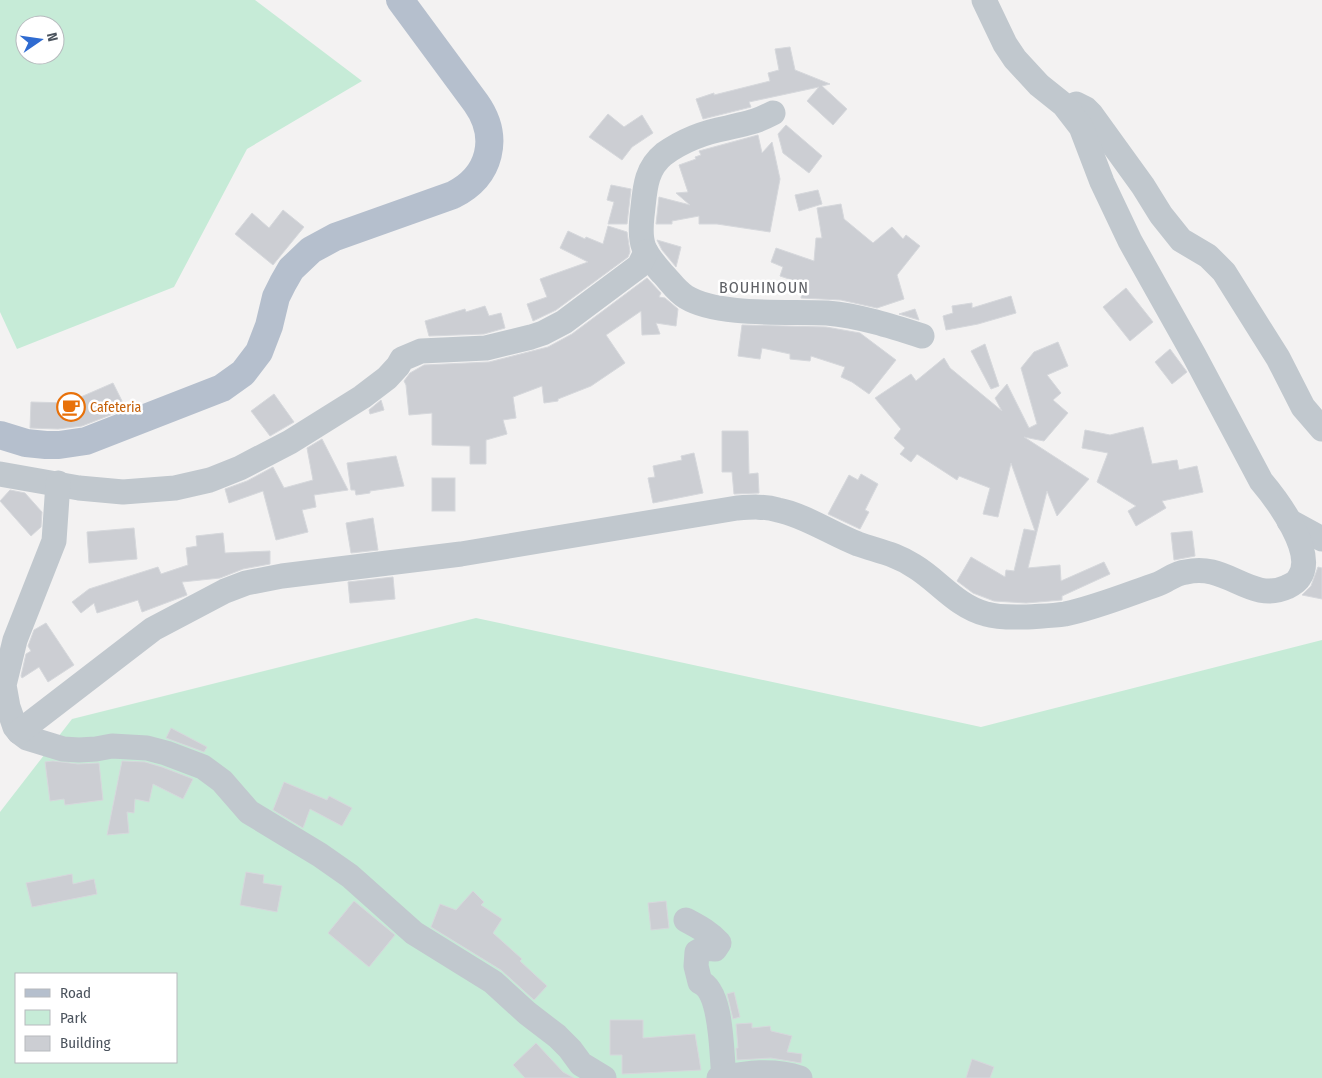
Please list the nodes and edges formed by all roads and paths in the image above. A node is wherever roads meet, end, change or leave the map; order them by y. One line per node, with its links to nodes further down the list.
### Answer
1 (400, 0): 8 (main road)
2 (984, 0): 3 (street)
3 (1064, 105): 7 (street); 11 (street)
4 (773, 113): 5 (street)
5 (646, 252): 6 (street); 10 (street)
6 (922, 336)
7 (1322, 429)
8 (0, 434)
9 (0, 474): 10 (street)
10 (58, 483): 13 (street)
11 (1289, 521): 12 (street); 13 (street)
12 (1322, 539)
13 (19, 732): 15 (street)
14 (686, 920): 16 (street)
15 (604, 1078)
16 (722, 1078): 17 (street)
17 (800, 1078)

